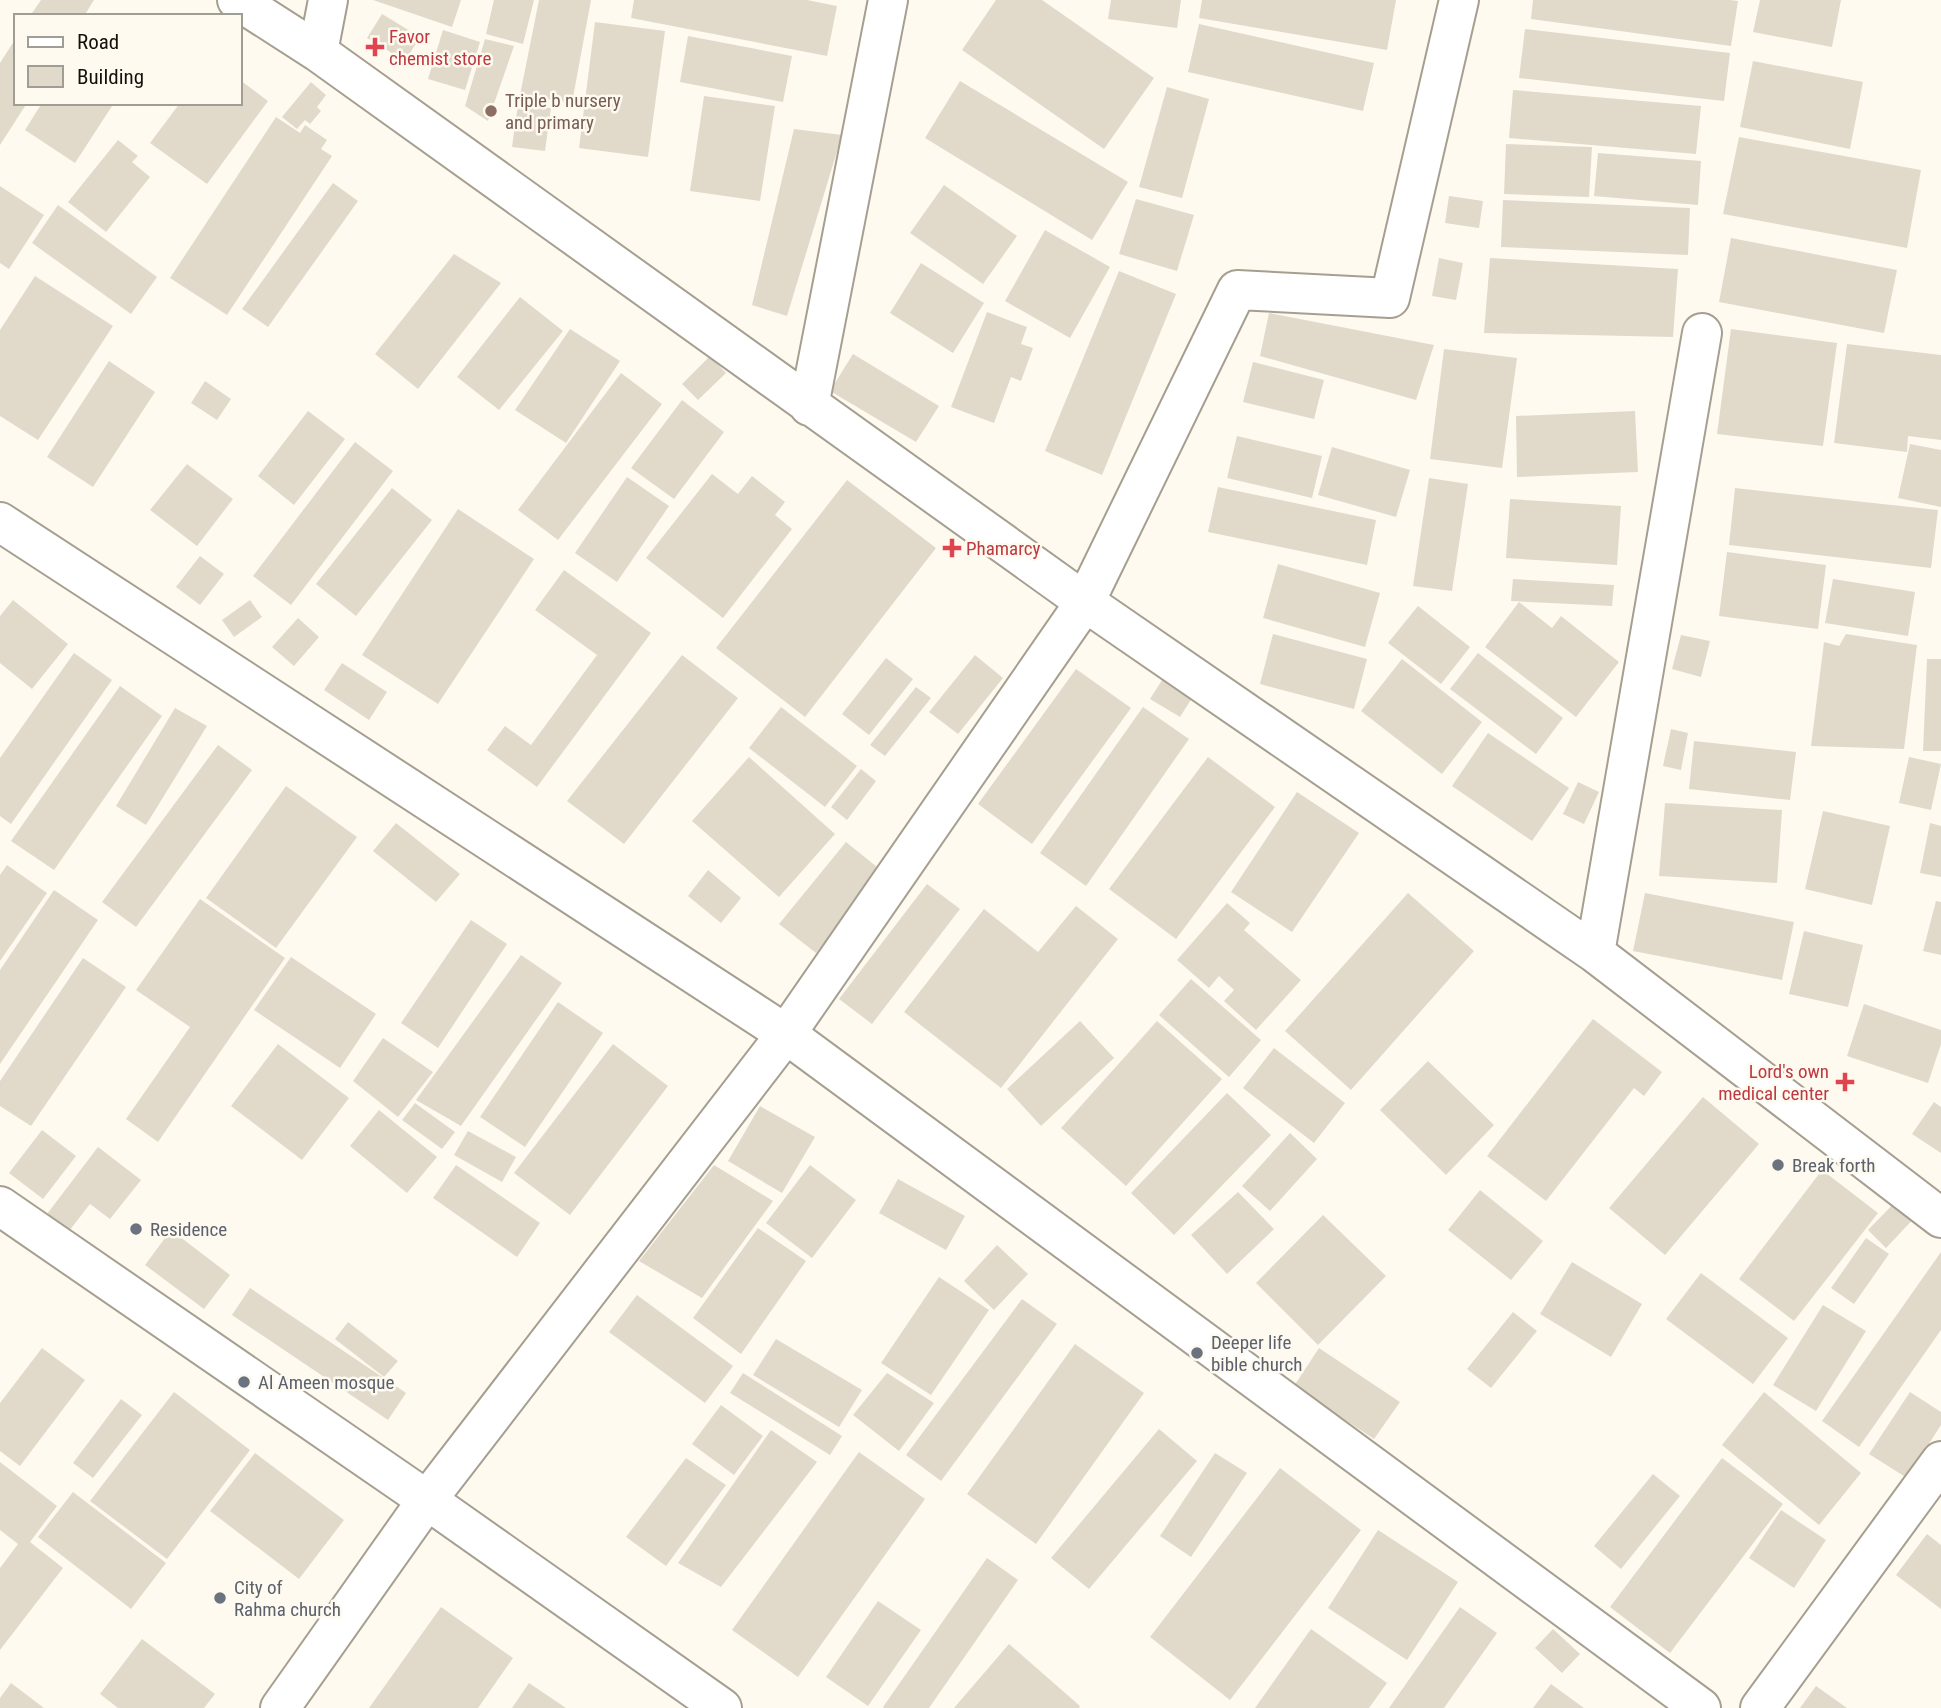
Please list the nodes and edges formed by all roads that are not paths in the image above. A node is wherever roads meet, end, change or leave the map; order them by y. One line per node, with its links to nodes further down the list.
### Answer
1 (237, 0): 5 (street)
2 (328, 0): 5 (street)
3 (888, 0): 7 (street)
4 (1459, 0): 9 (street)
5 (318, 52): 7 (street)
6 (1702, 333): 10 (street)
7 (809, 406): 9 (street)
8 (0, 522): 11 (street)
9 (1085, 602): 10 (street); 11 (street)
10 (1595, 953): 13 (street)
11 (786, 1034): 15 (street); 18 (street)
12 (0, 1206): 15 (street)
13 (1941, 1218)
14 (1941, 1461): 19 (street)
15 (427, 1500): 16 (street); 17 (street)
16 (280, 1708)
17 (722, 1708)
18 (1701, 1708)
19 (1760, 1708)

